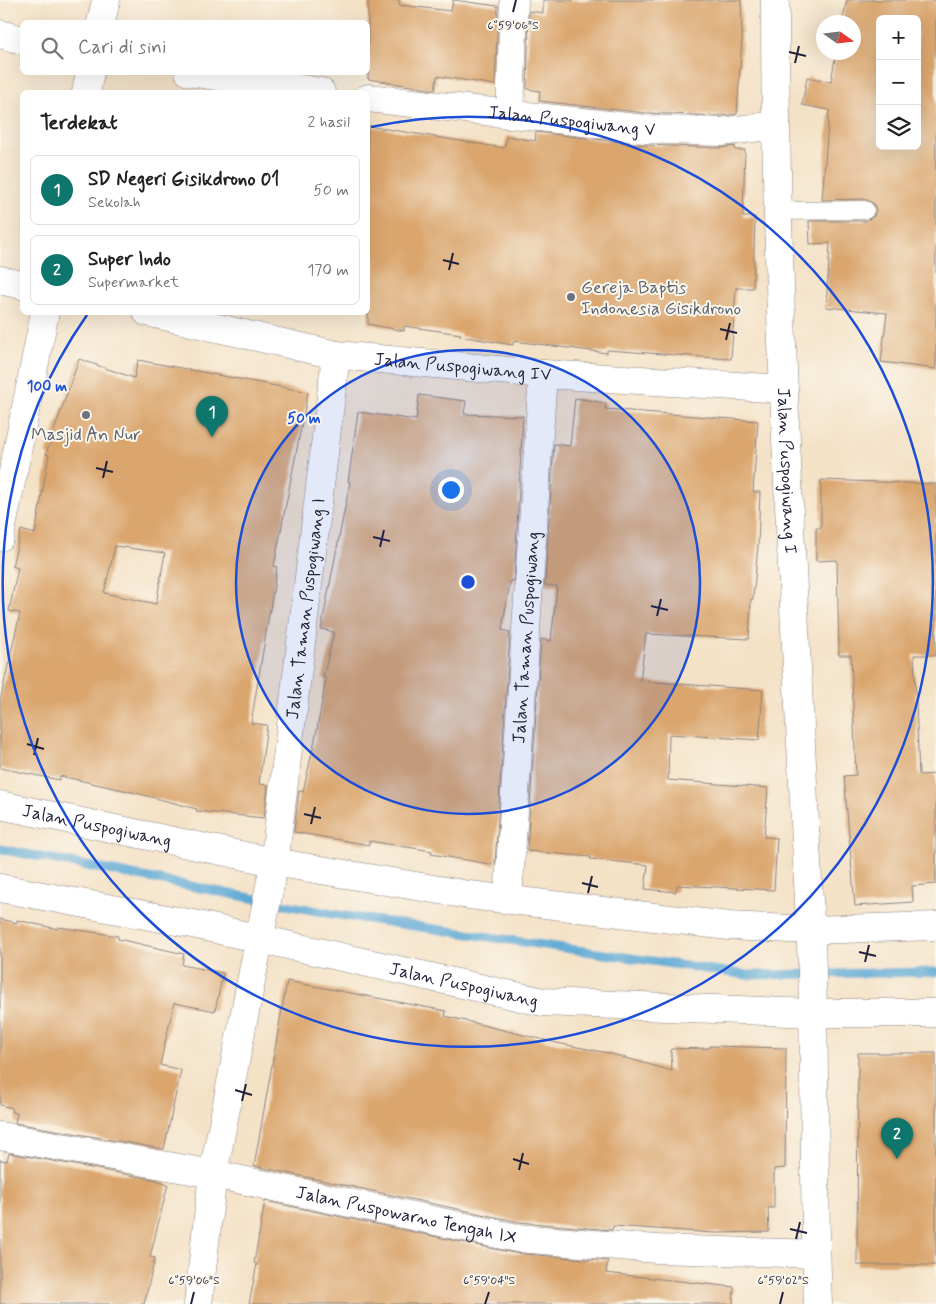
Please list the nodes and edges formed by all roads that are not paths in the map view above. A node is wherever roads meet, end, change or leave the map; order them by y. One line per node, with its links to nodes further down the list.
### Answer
1 (106, 0): 4 (street)
2 (514, 0): 12 (street)
3 (775, 0): 13 (street, Jalan Puspogiwang I)
4 (101, 20)
5 (0, 34): 6 (street)
6 (20, 39)
7 (89, 75): 9 (street)
8 (208, 75): 10 (street)
9 (86, 90)
10 (308, 90)
11 (370, 98): 12 (street, Jalan Puspogiwang V)
12 (510, 115): 13 (street, Jalan Puspogiwang V)
13 (776, 126): 15 (street, Jalan Puspogiwang I)
14 (864, 210): 15 (lane)
15 (778, 211): 22 (street, Jalan Puspogiwang I)
16 (0, 280): 17 (street)
17 (20, 285)
18 (44, 315): 23 (street)
19 (160, 315): 20 (street, Jalan Puspogiwang IV)
20 (336, 355): 21 (street, Jalan Puspogiwang IV); 25 (street, Jalan Taman Puspogiwang I)
21 (543, 374): 22 (street, Jalan Puspogiwang IV); 27 (street, Jalan Taman Puspogiwang)
22 (784, 389): 30 (street, Jalan Puspogiwang I)
23 (0, 537)
24 (0, 805): 25 (street, Jalan Puspogiwang)
25 (274, 863): 27 (street, Jalan Puspogiwang); 29 (street, Jalan Taman Puspogiwang I)
26 (0, 888): 29 (street, Jalan Puspogiwang)
27 (508, 899): 30 (street, Jalan Puspogiwang)
28 (936, 926): 30 (street, Jalan Puspogiwang)
29 (261, 931): 31 (street, Jalan Puspogiwang); 34 (street, Jalan Taman Puspogiwang I)
30 (810, 936): 31 (street, Jalan Puspogiwang I)
31 (813, 1008): 32 (street, Jalan Puspogiwang); 35 (street, Jalan Puspogiwang I)
32 (936, 1013)
33 (0, 1136): 34 (street, Jalan Puspowarno Tengah IX)
34 (213, 1174): 35 (street, Jalan Puspowarno Tengah IX); 36 (street, Jalan Taman Puspogiwang I)
35 (816, 1254): 37 (street, Jalan Puspogiwang I)
36 (198, 1304)
37 (818, 1304)

